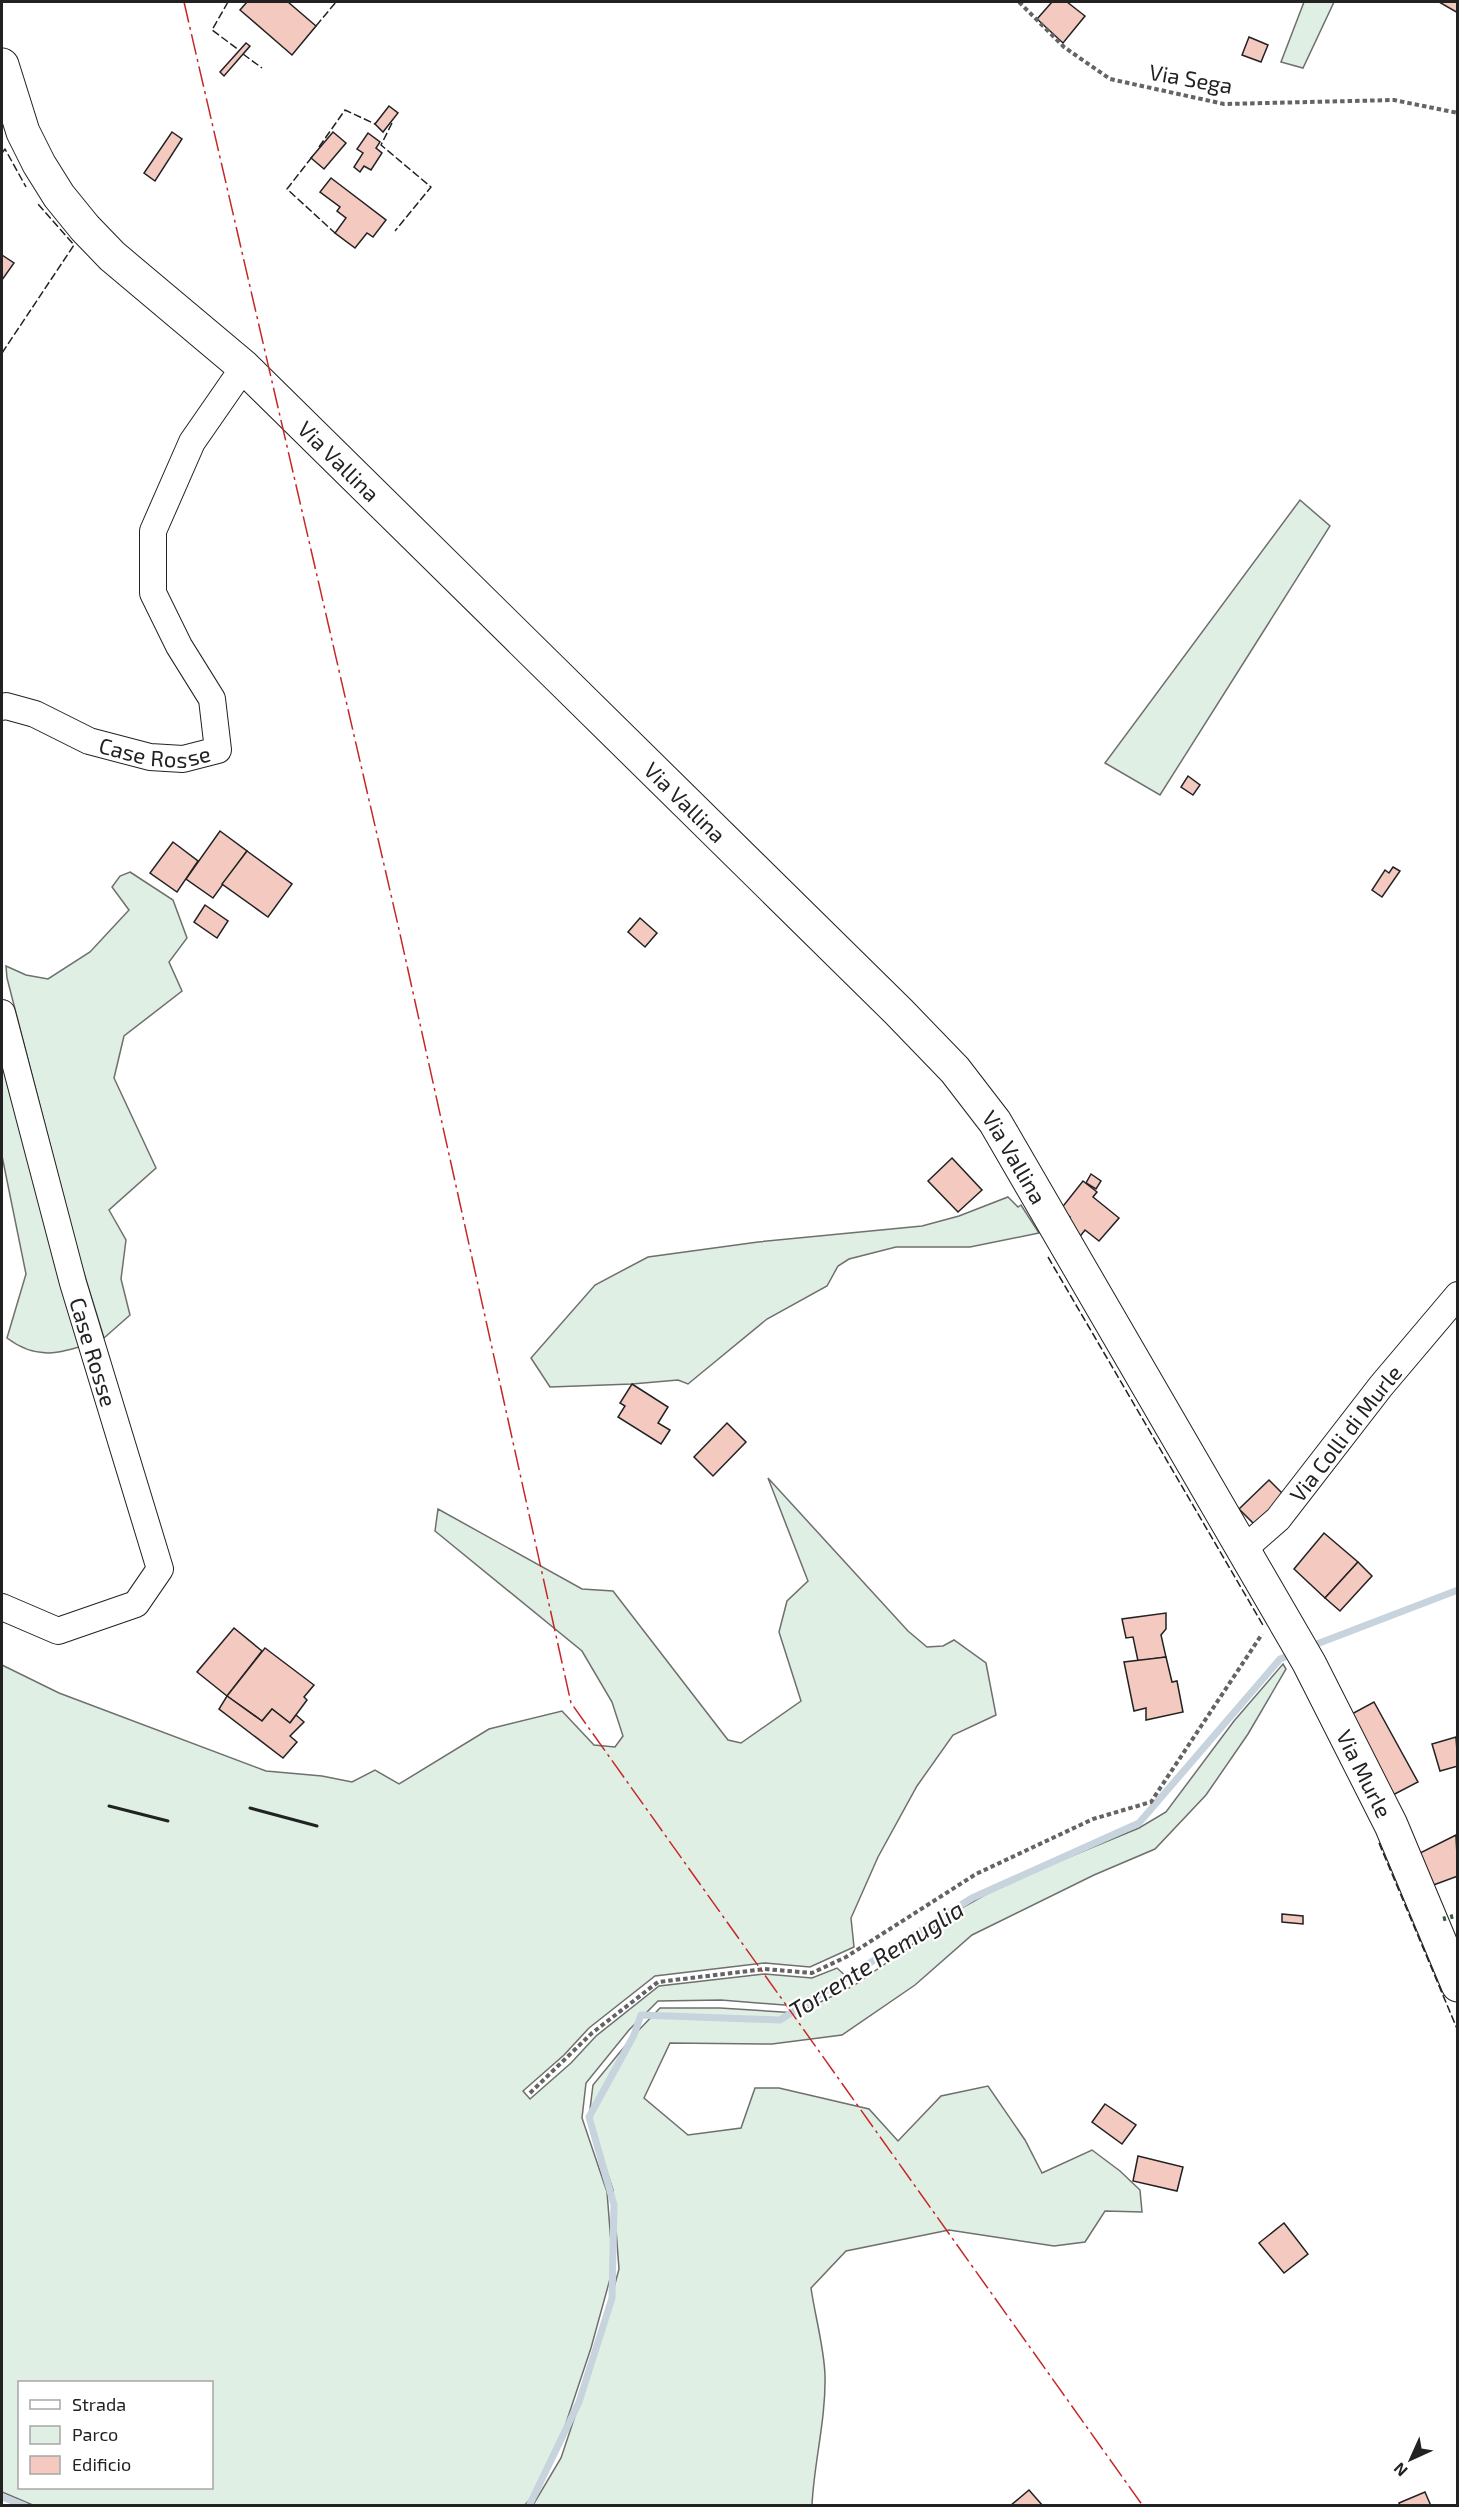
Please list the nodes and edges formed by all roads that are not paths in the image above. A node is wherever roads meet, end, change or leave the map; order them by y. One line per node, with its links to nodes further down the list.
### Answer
1 (2, 65): 2 (main road, Via Vallina)
2 (9, 115): 3 (main road, Via Vallina)
3 (244, 367): 4 (street, Case Rosse); 7 (main road, Via Vallina)
4 (2, 707)
5 (2, 1013): 8 (street, Case Rosse)
6 (1458, 1295): 7 (street, Via Colli di Murle)
7 (1257, 1570): 9 (main road, Via Murle)
8 (2, 1607)
9 (1458, 1985)

